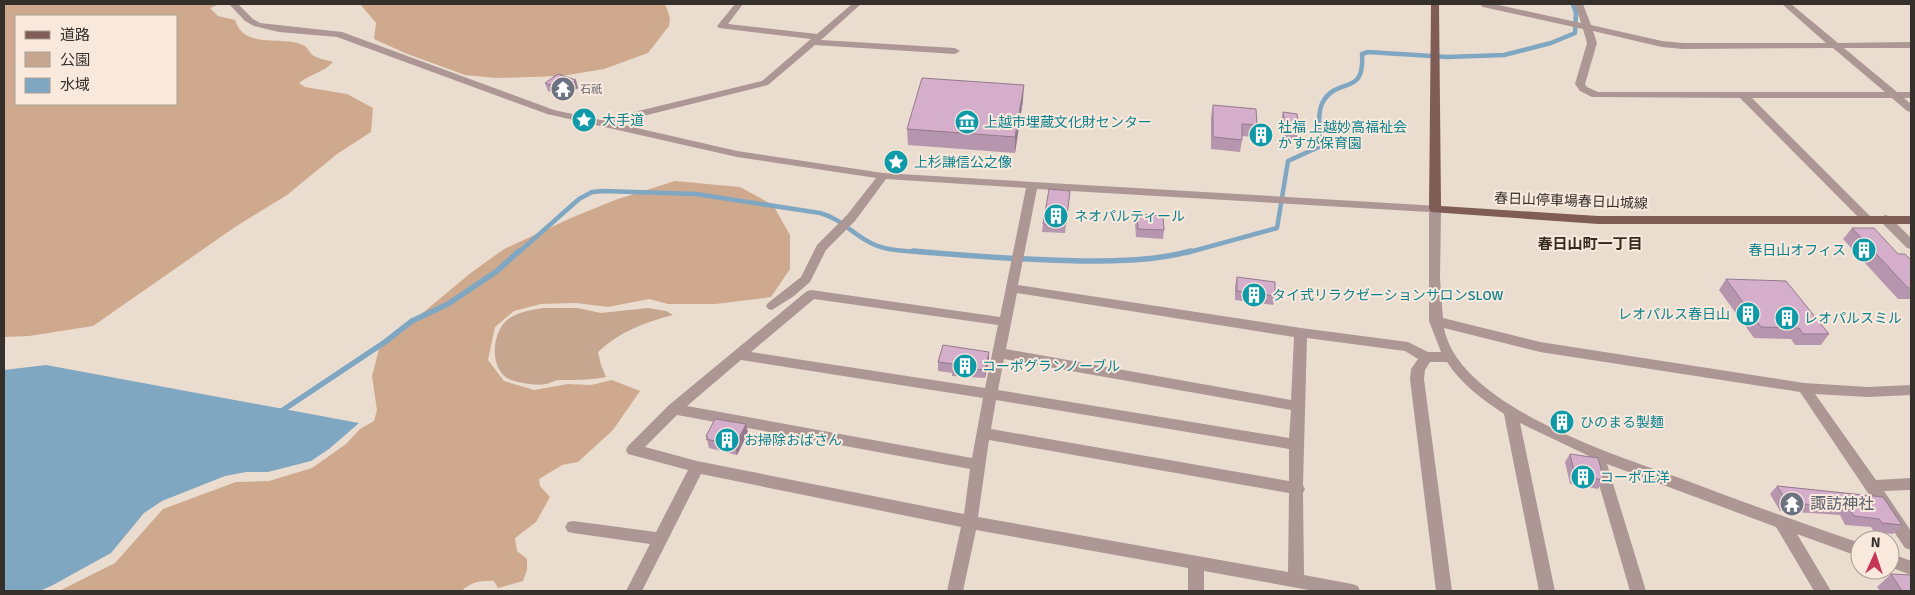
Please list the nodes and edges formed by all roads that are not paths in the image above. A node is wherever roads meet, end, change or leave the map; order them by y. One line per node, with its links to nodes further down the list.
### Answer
1 (233, 4): 17 (street)
2 (739, 4): 9 (street)
3 (857, 4): 9 (street)
4 (1435, 4): 20 (main road)
5 (1483, 4): 8 (street)
6 (1579, 4): 8 (street)
7 (1786, 4): 10 (street)
8 (1588, 28): 10 (street); 15 (street)
9 (816, 39): 12 (street); 17 (street)
10 (1835, 45): 11 (street); 13 (street)
11 (1911, 45)
12 (955, 52)
13 (1894, 94): 14 (street); 15 (street); 16 (street)
14 (1911, 95)
15 (1744, 96): 21 (street)
16 (1911, 109)
17 (600, 124): 18 (street)
18 (882, 176): 19 (street); 26 (street)
19 (1032, 184): 20 (street); 25 (street)
20 (1434, 210): 21 (main road, 春日山停車場春日山城線); 27 (street)
21 (1868, 220): 22 (main road, 春日山停車場春日山城線)
22 (1885, 220): 23 (main road, 春日山停車場春日山城線); 24 (street)
23 (1911, 220)
24 (1911, 245)
25 (1012, 288): 28 (street); 29 (street)
26 (772, 306)
27 (1435, 321): 33 (street); 34 (street)
28 (1005, 322): 30 (street); 31 (street)
29 (1301, 333): 32 (street); 37 (street)
30 (999, 353): 36 (street); 37 (street)
31 (740, 355): 36 (street); 38 (street)
32 (1426, 357): 33 (street); 60 (street)
33 (1449, 357): 39 (street)
34 (1804, 388): 35 (street); 46 (street)
35 (1911, 390)
36 (992, 394): 40 (street); 41 (street)
37 (1298, 406): 41 (street)
38 (674, 409): 43 (street); 44 (street)
39 (1510, 411): 42 (street); 61 (street)
40 (984, 434): 43 (street); 47 (street)
41 (1296, 445): 47 (street)
42 (1597, 453): 49 (street); 62 (street)
43 (979, 465): 48 (street)
44 (698, 467): 48 (street); 51 (street)
45 (1911, 484): 46 (street)
46 (1874, 486): 52 (street)
47 (1298, 490): 55 (street)
48 (970, 522): 54 (street); 57 (street)
49 (1782, 524): 53 (street); 63 (street)
50 (573, 526): 51 (street)
51 (660, 539): 56 (street)
52 (1911, 543)
53 (1850, 547)
54 (1196, 563): 55 (street); 58 (street)
55 (1296, 582): 59 (street)
56 (634, 591)
57 (955, 591)
58 (1196, 591)
59 (1352, 591)
60 (1444, 591)
61 (1547, 591)
62 (1638, 591)
63 (1823, 591)

